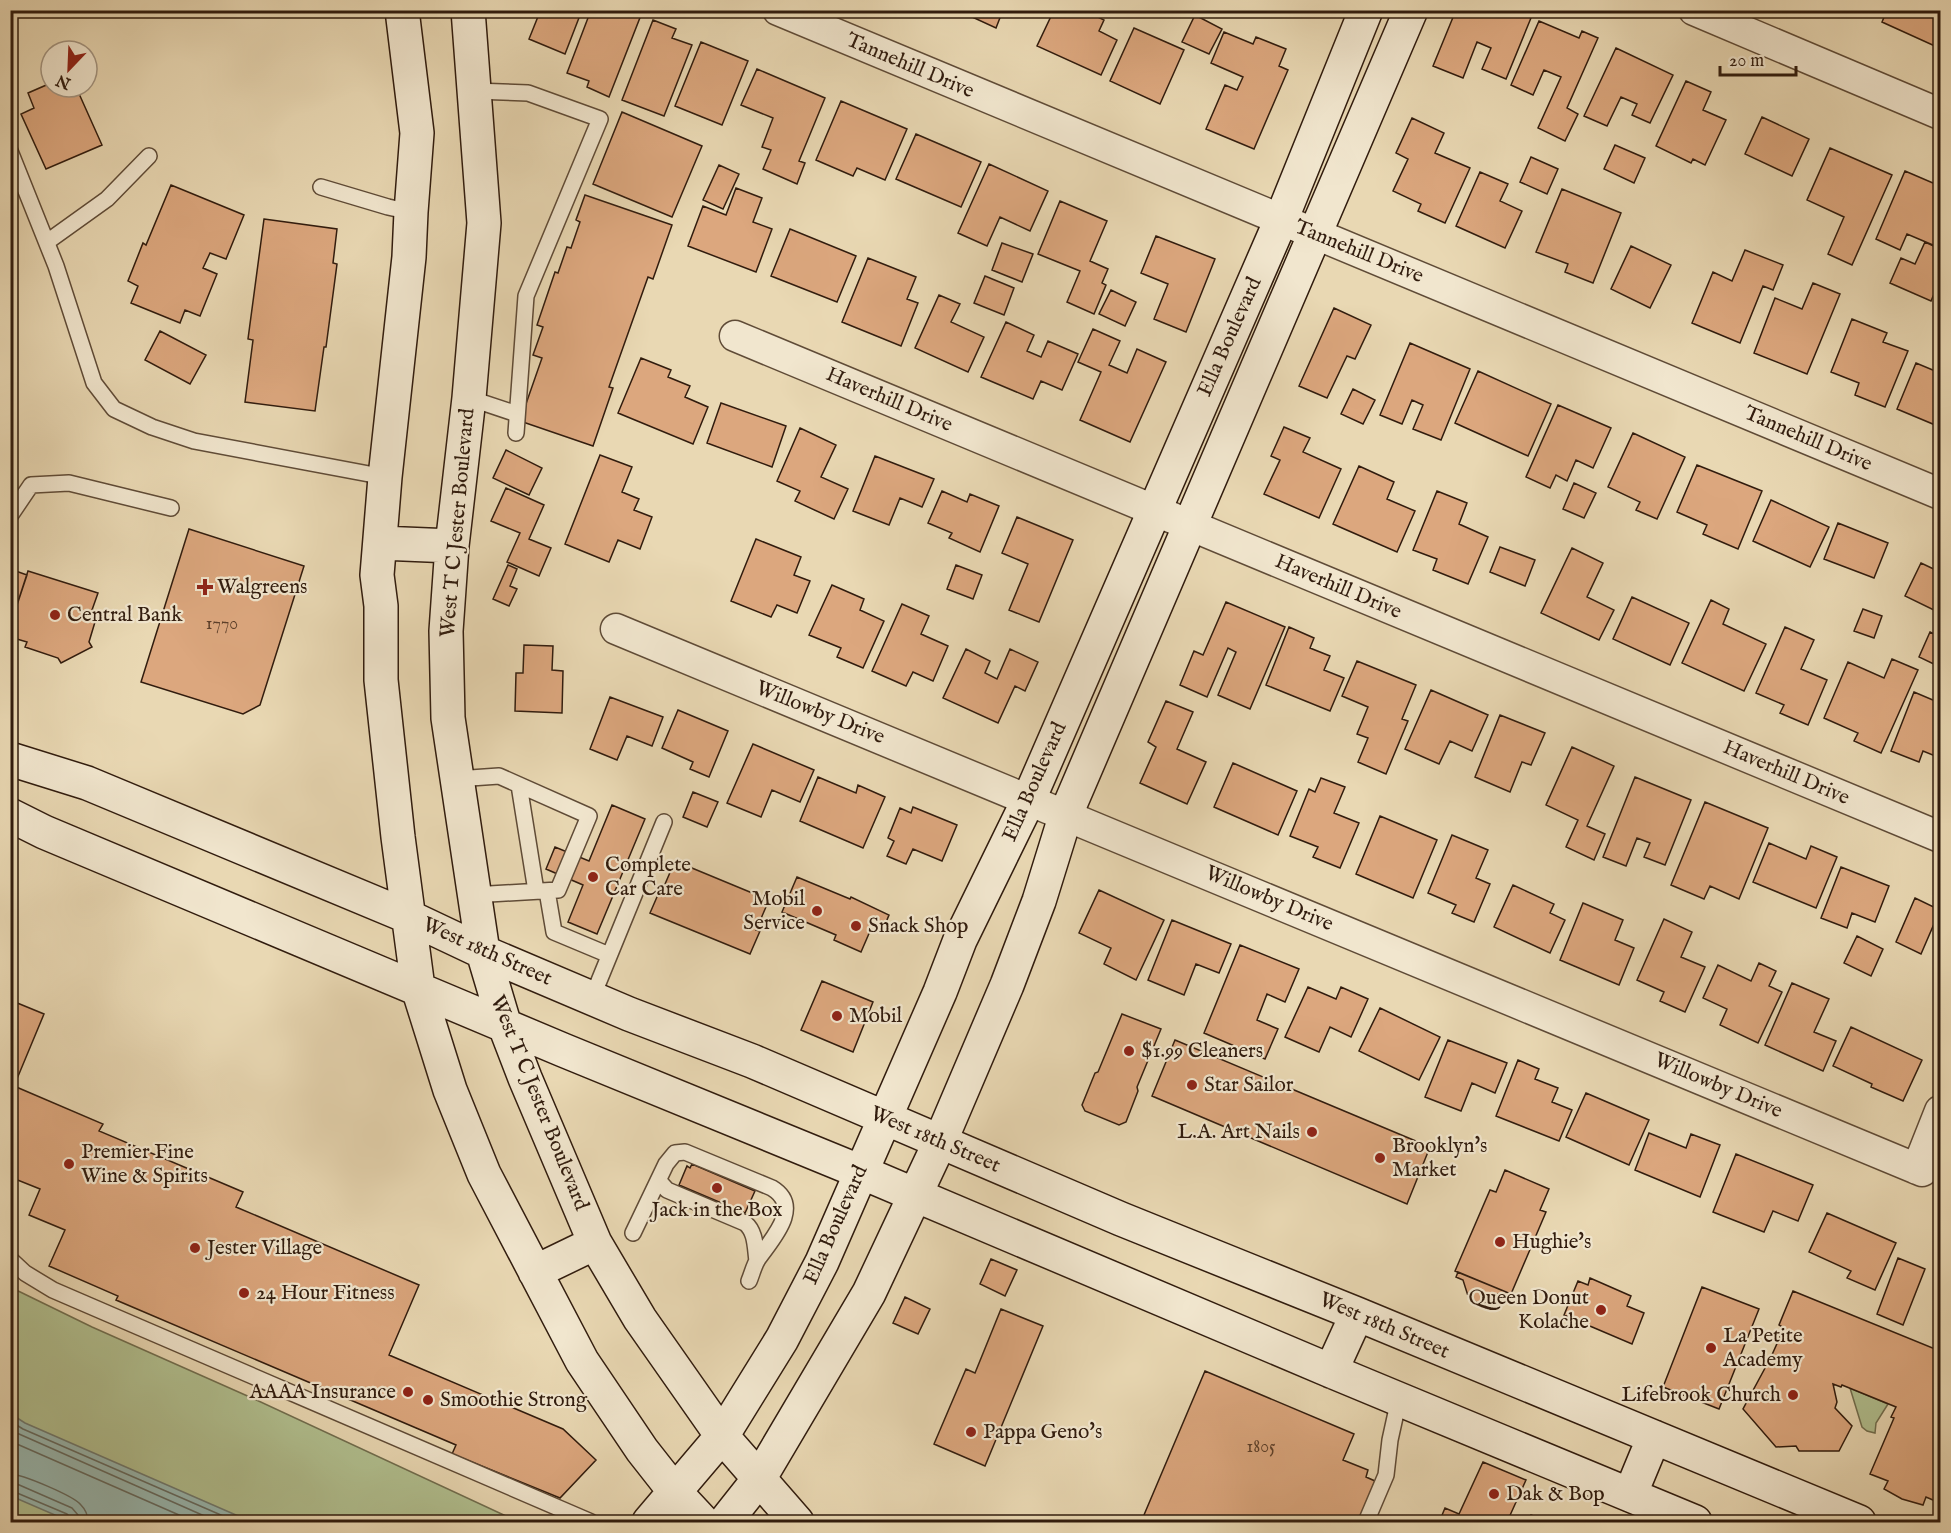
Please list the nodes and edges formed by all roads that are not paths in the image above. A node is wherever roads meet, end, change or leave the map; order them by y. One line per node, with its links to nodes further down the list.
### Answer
1 (402, 10): 13 (main road)
2 (444, 10): 7 (main road)
3 (778, 10): 14 (street, Tannehill Drive)
4 (1366, 10): 14 (main road, Ella Boulevard)
5 (1410, 10): 15 (main road, Ella Boulevard)
6 (1694, 10): 9 (street)
7 (468, 11): 8 (main road, West T C Jester Boulevard)
8 (474, 91): 18 (main road, West T C Jester Boulevard); 19 (lane)
9 (1941, 114)
10 (10, 151): 16 (lane)
11 (150, 156): 16 (lane)
12 (321, 187): 13 (lane)
13 (411, 212): 21 (main road)
14 (1281, 220): 15 (street, Tannehill Drive); 24 (main road, Ella Boulevard)
15 (1315, 233): 22 (street, Tannehill Drive); 26 (main road, Ella Boulevard)
16 (47, 243): 21 (lane)
17 (735, 336): 24 (street, Haverhill Drive)
18 (469, 399): 19 (lane); 28 (main road, West T C Jester Boulevard)
19 (517, 414): 20 (lane)
20 (516, 433)
21 (385, 477): 27 (main road)
22 (1941, 494)
23 (171, 508): 25 (lane)
24 (1154, 511): 26 (street, Haverhill Drive); 33 (main road, Ella Boulevard)
25 (10, 516)
26 (1188, 525): 34 (main road, Ella Boulevard); 37 (street, Haverhill Drive)
27 (380, 543): 28 (main road); 40 (main road)
28 (452, 546): 31 (main road, West T C Jester Boulevard)
29 (616, 629): 33 (street, Willowby Drive)
30 (10, 759): 40 (main road, West 18th Street)
31 (456, 779): 32 (lane); 39 (main road, West T C Jester Boulevard)
32 (519, 785): 38 (lane); 38 (lane)
33 (1029, 799): 34 (street, Willowby Drive); 47 (main road, Ella Boulevard)
34 (1066, 814): 46 (street, Willowby Drive); 48 (main road, Ella Boulevard)
35 (10, 815): 43 (main road)
36 (664, 822): 42 (lane)
37 (1941, 837)
38 (541, 891): 39 (lane); 42 (lane)
39 (473, 895): 41 (main road, West T C Jester Boulevard)
40 (409, 918): 41 (main road, West 18th Street); 43 (main road)
41 (483, 952): 44 (main road, West 18th Street); 45 (main road, West T C Jester Boulevard)
42 (609, 955): 44 (lane)
43 (418, 988): 45 (main road); 56 (main road)
44 (592, 998): 47 (main road, West 18th Street)
45 (506, 1026): 49 (main road); 53 (main road, West T C Jester Boulevard)
46 (1941, 1111)
47 (884, 1118): 48 (main road, West 18th Street); 49 (main road, Ella Boulevard)
48 (940, 1142): 51 (main road, Ella Boulevard); 58 (main road, West 18th Street)
49 (861, 1172): 51 (main road); 61 (main road, Ella Boulevard)
50 (659, 1181): 52 (lane); 55 (lane); 55 (lane)
51 (915, 1196): 59 (main road); 63 (main road, Ella Boulevard)
52 (633, 1233)
53 (595, 1243): 56 (main road); 61 (main road, West T C Jester Boulevard)
54 (10, 1260): 66 (lane)
55 (757, 1261): 57 (lane)
56 (535, 1272): 64 (main road)
57 (749, 1281)
58 (1356, 1314): 59 (main road); 62 (main road, West 18th Street)
59 (1331, 1371): 60 (main road)
60 (1399, 1399): 65 (main road); 71 (lane)
61 (722, 1436): 63 (main road, West T C Jester Boulevard); 64 (main road, Ella Boulevard)
62 (1654, 1437): 65 (main road); 73 (main road, West 18th Street)
63 (759, 1479): 69 (main road, Ella Boulevard); 70 (main road, West T C Jester Boulevard)
64 (675, 1492): 67 (main road, Ella Boulevard); 68 (main road)
65 (1630, 1495): 72 (main road)
66 (591, 1522)
67 (649, 1522)
68 (703, 1522)
69 (725, 1522)
70 (797, 1522)
71 (1366, 1522)
72 (1695, 1522)
73 (1859, 1522)

